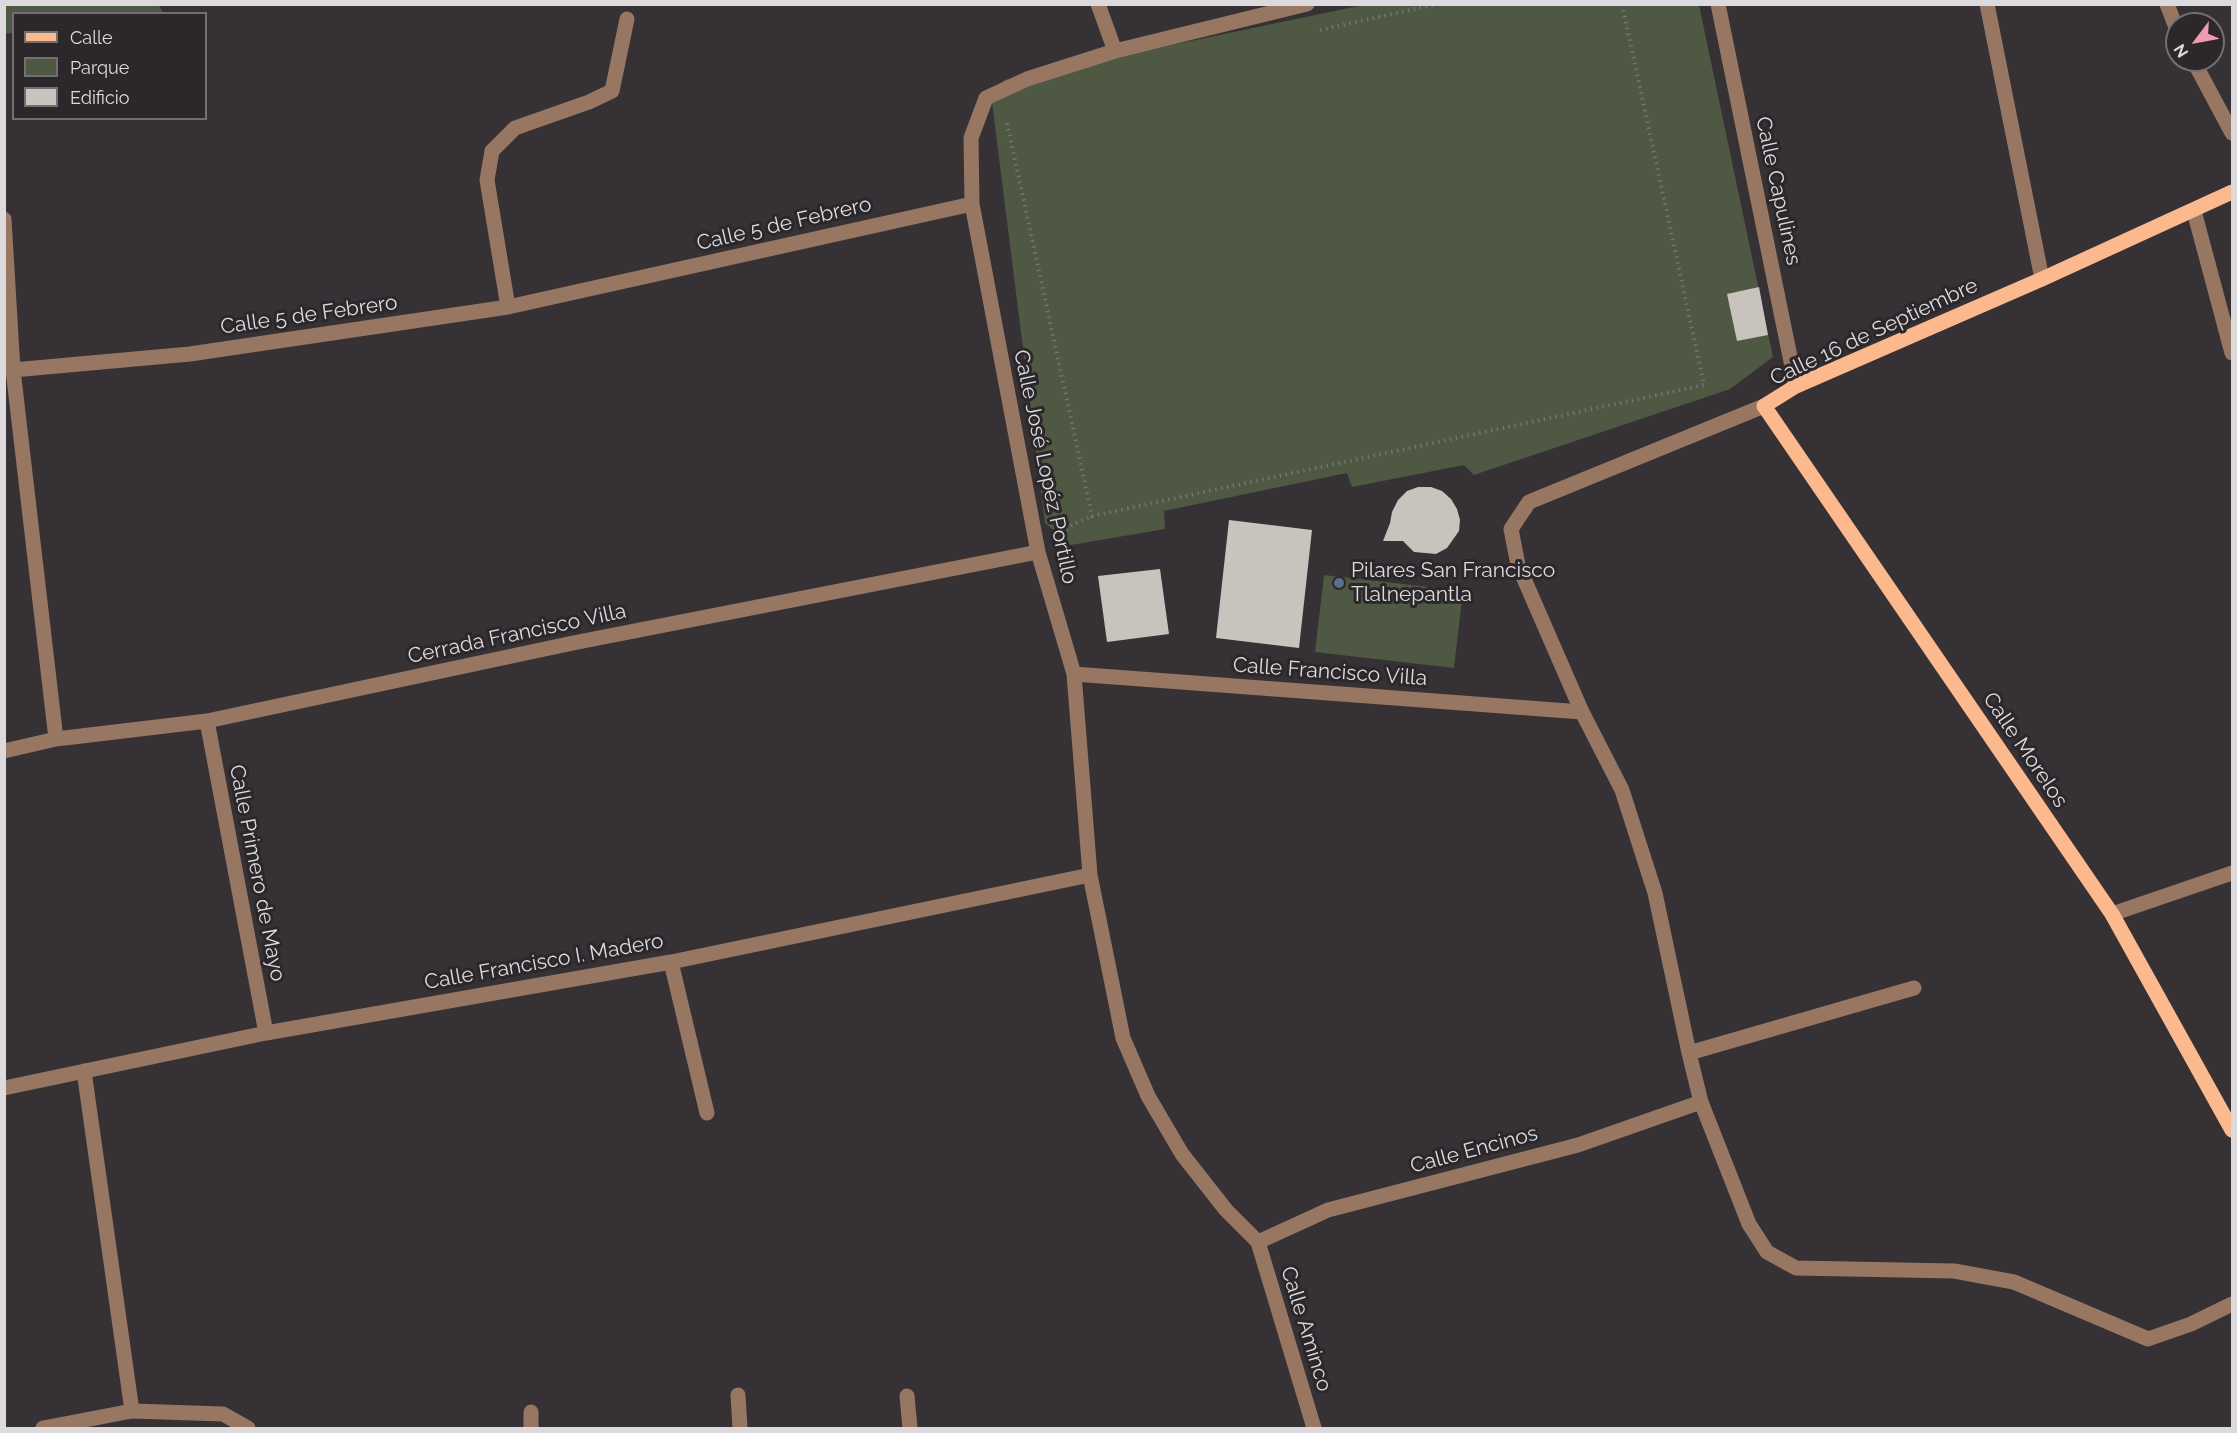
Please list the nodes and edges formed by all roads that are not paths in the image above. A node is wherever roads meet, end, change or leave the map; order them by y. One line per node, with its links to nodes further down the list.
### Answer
1 (1098, 4): 6 (street)
2 (1307, 4): 6 (street, Calle José Lopéz Portillo)
3 (1718, 4): 17 (street, Calle Capulines)
4 (1987, 4): 13 (street)
5 (627, 19): 14 (street)
6 (1115, 51): 10 (street, Calle José Lopéz Portillo)
7 (2199, 72): 8 (street)
8 (2232, 133)
9 (2232, 192): 11 (main road, Calle 16 de Septiembre)
10 (972, 204): 14 (street, Calle 5 de Febrero); 19 (street, Calle José Lopéz Portillo)
11 (2194, 211): 13 (main road, Calle 16 de Septiembre); 15 (street)
12 (4, 219): 16 (street)
13 (2042, 279): 17 (main road, Calle 16 de Septiembre)
14 (508, 307): 16 (street, Calle 5 de Febrero)
15 (2232, 354)
16 (13, 370): 23 (street)
17 (1796, 386): 18 (main road, Calle 16 de Septiembre)
18 (1764, 406): 21 (street, Calle 16 de Septiembre); 27 (main road, Calle Morelos)
19 (1038, 552): 20 (street, Calle José Lopéz Portillo); 22 (street, Cerrada Francisco Villa)
20 (1074, 674): 21 (street, Calle Francisco Villa); 26 (street, Calle José Lopéz Portillo)
21 (1582, 712): 31 (street)
22 (207, 721): 23 (street, Cerrada Francisco Villa); 30 (street, Calle Primero de Mayo)
23 (56, 740): 24 (street, Cerrada Francisco Villa)
24 (4, 751)
25 (2232, 873): 27 (street)
26 (1090, 875): 28 (street, Calle Francisco I. Madero); 37 (street, Calle José Lopéz Portillo)
27 (2112, 914): 36 (main road, Calle Morelos)
28 (671, 962): 30 (street, Calle Francisco I. Madero); 35 (street)
29 (1914, 988): 31 (street)
30 (266, 1033): 32 (street, Calle Francisco I. Madero)
31 (1689, 1053): 34 (street)
32 (84, 1071): 33 (street, Calle Francisco I. Madero); 41 (street)
33 (4, 1088)
34 (1701, 1102): 37 (street, Calle Encinos); 38 (street)
35 (706, 1113)
36 (2232, 1130)
37 (1258, 1242): 48 (street, Calle Aminco)
38 (2232, 1304)
39 (738, 1395): 46 (street)
40 (907, 1396): 47 (street)
41 (132, 1411): 43 (street); 44 (street)
42 (531, 1412): 45 (street)
43 (43, 1428)
44 (248, 1428)
45 (531, 1428)
46 (740, 1428)
47 (910, 1428)
48 (1314, 1428)

